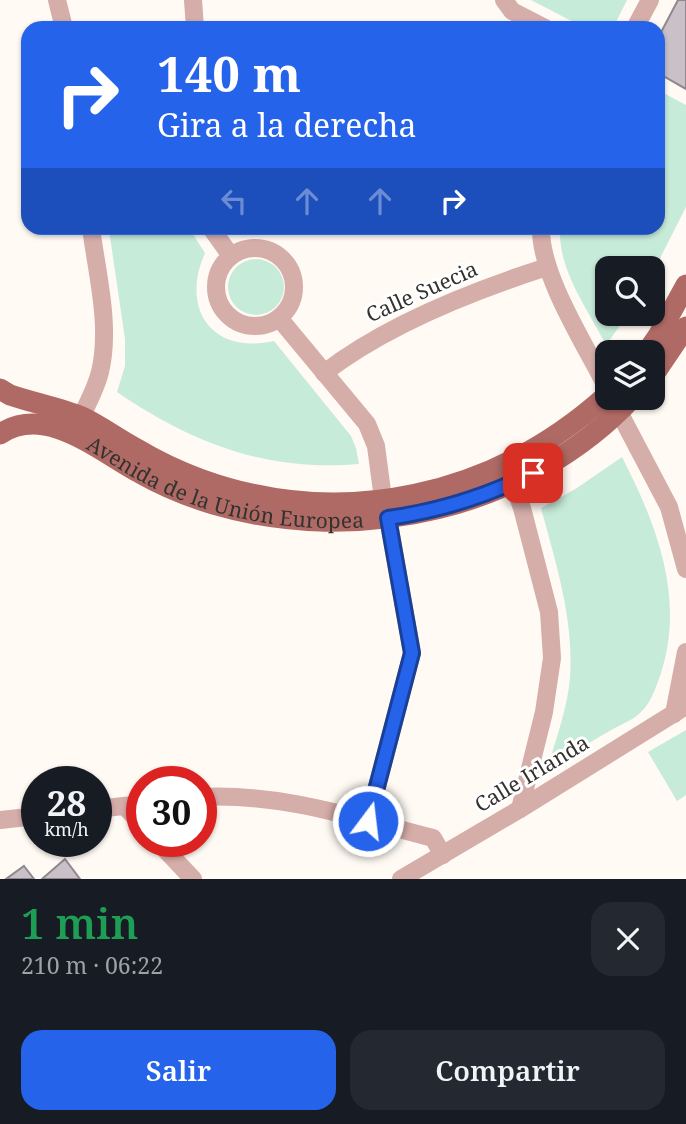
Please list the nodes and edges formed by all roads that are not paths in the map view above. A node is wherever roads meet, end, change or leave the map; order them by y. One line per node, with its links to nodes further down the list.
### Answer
1 (57, 0): 5 (street)
2 (193, 0): 6 (street)
3 (504, 0): 7 (street)
4 (650, 0): 8 (street)
5 (62, 21)
6 (194, 21)
7 (531, 21)
8 (639, 21)
9 (92, 235): 26 (street)
10 (216, 235): 12 (street)
11 (542, 235): 13 (street)
12 (231, 256): 15 (street); 15 (street)
13 (547, 267): 19 (street); 20 (street, Calle Suecia)
14 (686, 285): 17 (main road)
15 (279, 318): 20 (street)
16 (686, 327): 18 (main road)
17 (655, 340)
18 (665, 358)
19 (595, 364)
20 (324, 373): 29 (street)
21 (0, 389): 26 (main road, Avenida de la Unión Europea)
22 (0, 395): 27 (main road)
23 (598, 410): 29 (main road, Avenida de la Unión Europea)
24 (612, 410): 28 (main road, Avenida de la Unión Europea)
25 (624, 410): 30 (street)
26 (81, 417): 29 (main road, Avenida de la Unión Europea)
27 (0, 433): 29 (main road, Avenida de la Unión Europea)
28 (513, 483): 29 (main road, Avenida de la Unión Europea); 34 (street)
29 (386, 509): 37 (street)
30 (686, 569)
31 (686, 652): 32 (street)
32 (680, 710): 34 (street, Calle Irlanda)
33 (217, 797): 37 (street)
34 (520, 809): 38 (street, Calle Irlanda)
35 (21, 818): 36 (street)
36 (0, 820)
37 (368, 821): 38 (street)
38 (443, 855): 41 (street, Calle Irlanda)
39 (172, 857): 40 (street)
40 (192, 879)
41 (401, 879)

